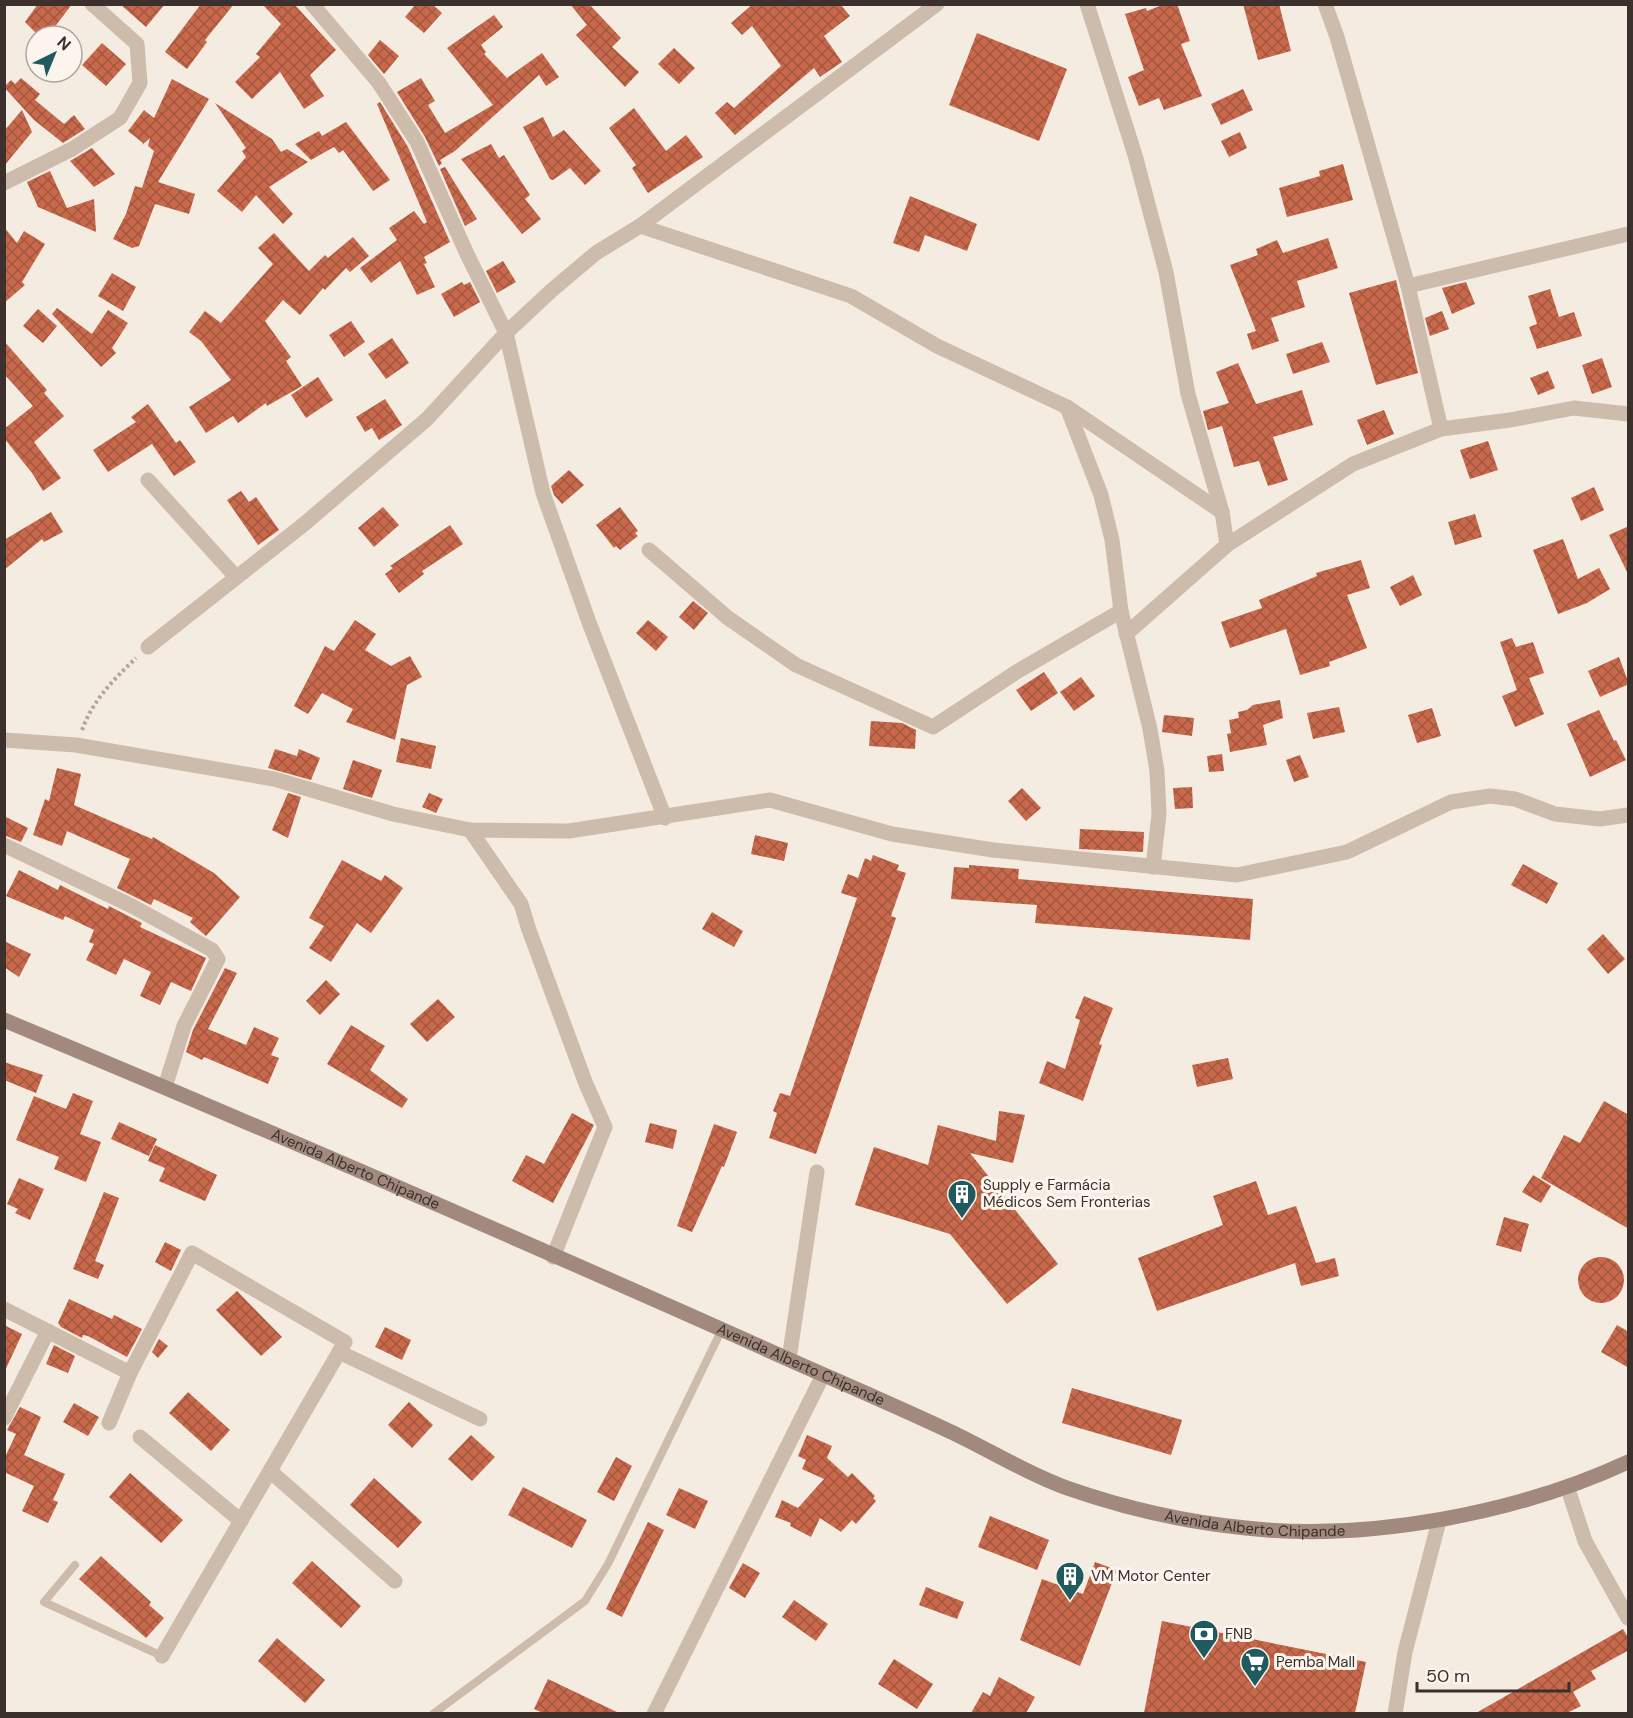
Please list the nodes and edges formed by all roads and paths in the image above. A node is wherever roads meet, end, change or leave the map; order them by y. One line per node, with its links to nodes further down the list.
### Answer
1 (92, 4): 6 (street)
2 (312, 4): 10 (street)
3 (938, 4): 7 (street)
4 (1087, 4): 15 (street)
5 (1325, 4): 9 (street)
6 (4, 183)
7 (640, 226): 10 (street); 11 (street)
8 (1629, 234): 9 (street)
9 (1408, 285): 13 (street)
10 (506, 333): 18 (street); 25 (street)
11 (1067, 407): 15 (street); 19 (street)
12 (1629, 414): 13 (street)
13 (1441, 429): 16 (street)
14 (148, 480): 18 (street)
15 (1222, 512): 16 (street)
16 (1227, 545): 20 (street)
17 (649, 550): 19 (street)
18 (236, 577): 21 (street)
19 (1121, 611): 20 (street)
20 (1126, 634): 28 (street)
21 (148, 647): 23 (path)
22 (4, 740): 23 (street)
23 (76, 745): 26 (street)
24 (1629, 815): 28 (street)
25 (665, 818): 26 (street); 28 (street)
26 (470, 830): 32 (street)
27 (4, 845): 30 (street)
28 (1153, 867)
29 (4, 1020): 30 (main road, Avenida Alberto Chipande)
30 (165, 1087): 32 (main road, Avenida Alberto Chipande)
31 (817, 1172): 37 (street)
32 (553, 1257): 34 (main road, Avenida Alberto Chipande)
33 (4, 1309): 35 (street)
34 (722, 1329): 37 (main road, Avenida Alberto Chipande); 53 (lane)
35 (48, 1331): 38 (street); 40 (street)
36 (339, 1352): 38 (street); 41 (street); 45 (street)
37 (789, 1359): 39 (main road, Avenida Alberto Chipande)
38 (130, 1373): 42 (street)
39 (823, 1375): 48 (main road, Avenida Alberto Chipande); 54 (street)
40 (4, 1419)
41 (480, 1419)
42 (109, 1423)
43 (140, 1437): 47 (street)
44 (1629, 1462): 46 (main road, Avenida Alberto Chipande)
45 (270, 1471): 47 (street); 50 (street)
46 (1568, 1489): 48 (main road, Avenida Alberto Chipande); 51 (street)
47 (241, 1521): 52 (street)
48 (1439, 1521): 55 (street)
49 (75, 1564): 52 (lane)
50 (395, 1581)
51 (1629, 1618)
52 (162, 1656)
53 (433, 1713)
54 (654, 1713)
55 (1395, 1713)

